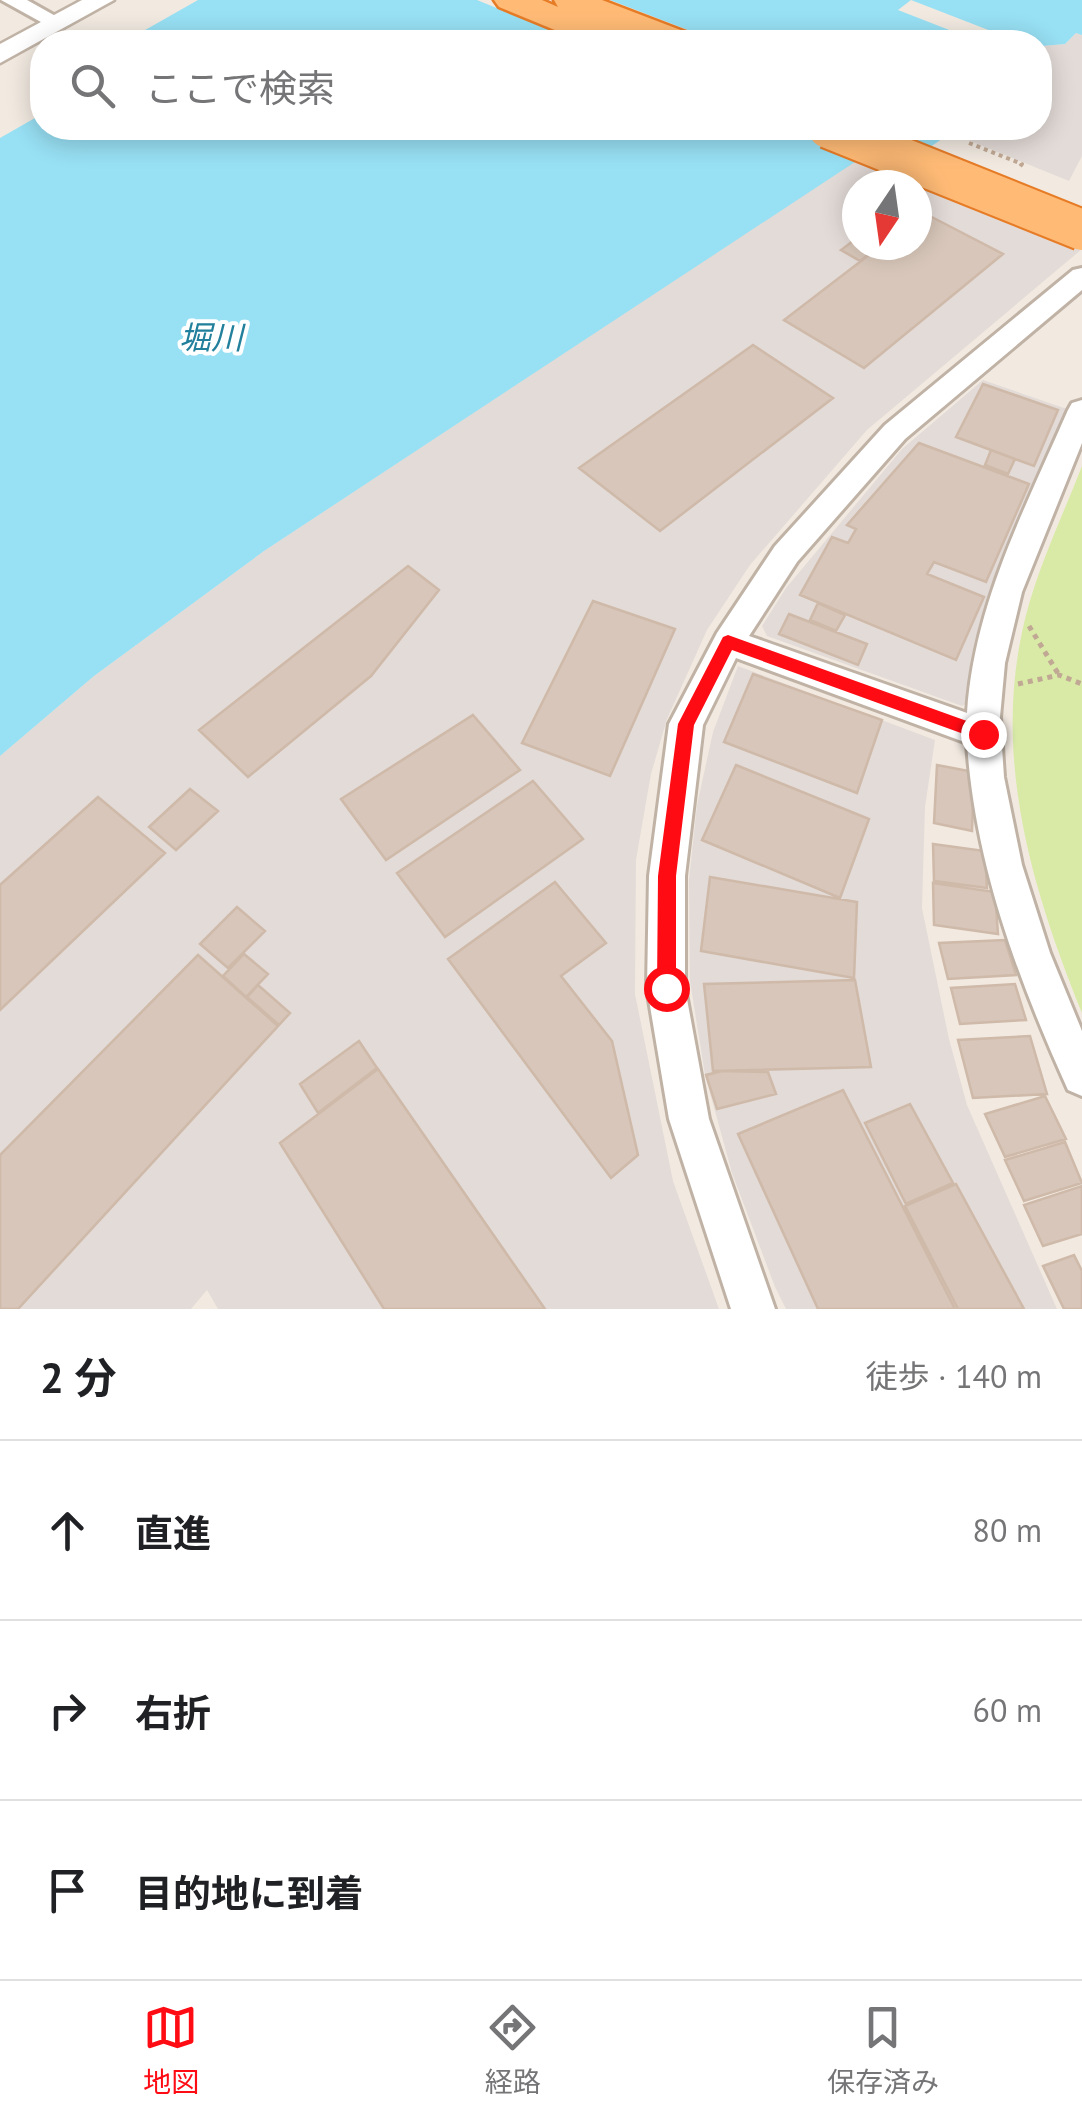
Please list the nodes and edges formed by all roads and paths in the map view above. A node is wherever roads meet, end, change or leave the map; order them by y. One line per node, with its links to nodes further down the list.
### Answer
1 (11, 0): 5 (street)
2 (101, 0): 5 (street)
3 (511, 0): 7 (highway)
4 (571, 0): 8 (highway)
5 (58, 23): 6 (street)
6 (45, 30)
7 (586, 30)
8 (647, 30)
9 (30, 38): 10 (street)
10 (0, 55)
11 (858, 140): 14 (highway, bridge)
12 (921, 140): 13 (highway)
13 (1082, 204)
14 (1082, 230)
15 (1082, 276): 18 (street)
16 (1082, 410): 17 (street)
17 (1006, 590): 19 (path); 21 (street)
18 (728, 642): 22 (street); 24 (street)
19 (1058, 675): 20 (path); 21 (path)
20 (1082, 684)
21 (987, 694): 22 (street)
22 (983, 734): 23 (street)
23 (1082, 1076)
24 (752, 1309)

